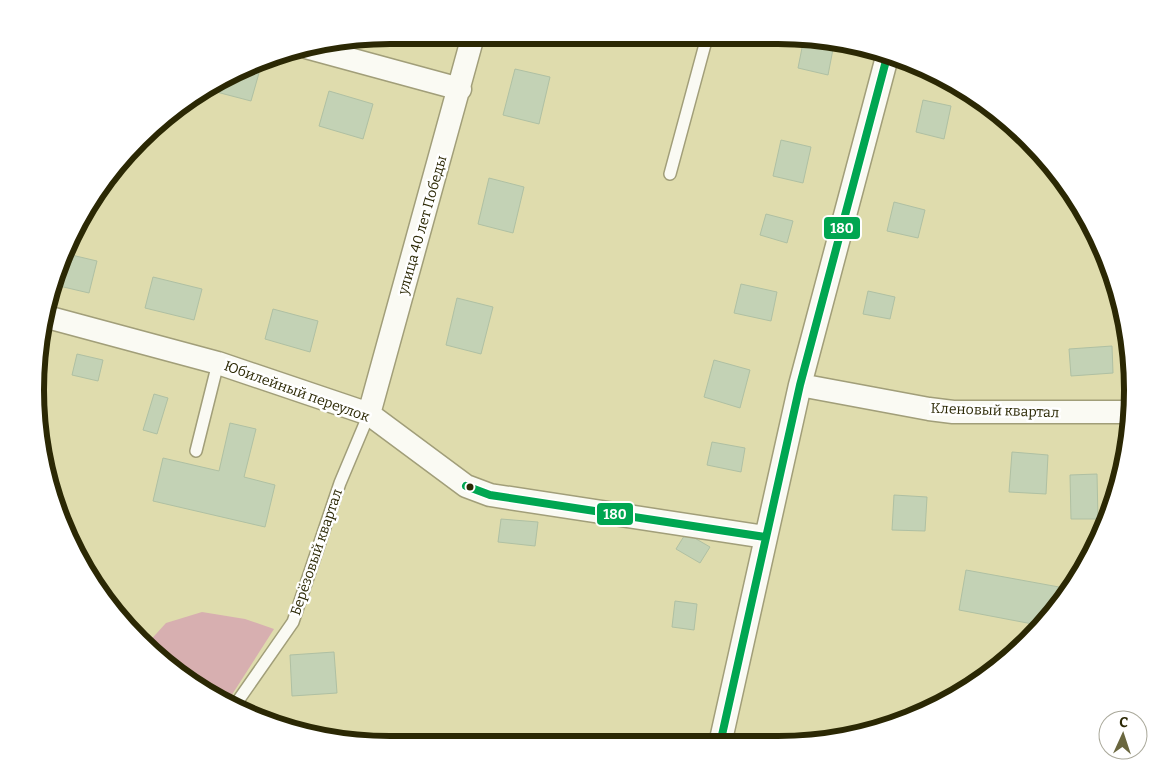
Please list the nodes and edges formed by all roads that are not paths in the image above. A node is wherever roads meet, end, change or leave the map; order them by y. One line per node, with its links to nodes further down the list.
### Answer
1 (471, 44): 5 (street, улица 40 лет Победы)
2 (705, 44): 6 (lane)
3 (319, 51): 5 (street)
4 (886, 61): 9 (street)
5 (460, 89): 11 (street, улица 40 лет Победы)
6 (670, 174)
7 (51, 318): 8 (street, Юбилейный переулок)
8 (218, 363): 11 (street, Юбилейный переулок); 12 (lane)
9 (800, 385): 10 (street, Кленовый квартал); 13 (street)
10 (1124, 412)
11 (369, 414): 13 (street, Юбилейный переулок); 14 (lane, Берёзовый квартал)
12 (196, 451)
13 (765, 537): 15 (street)
14 (238, 701)
15 (722, 736)

